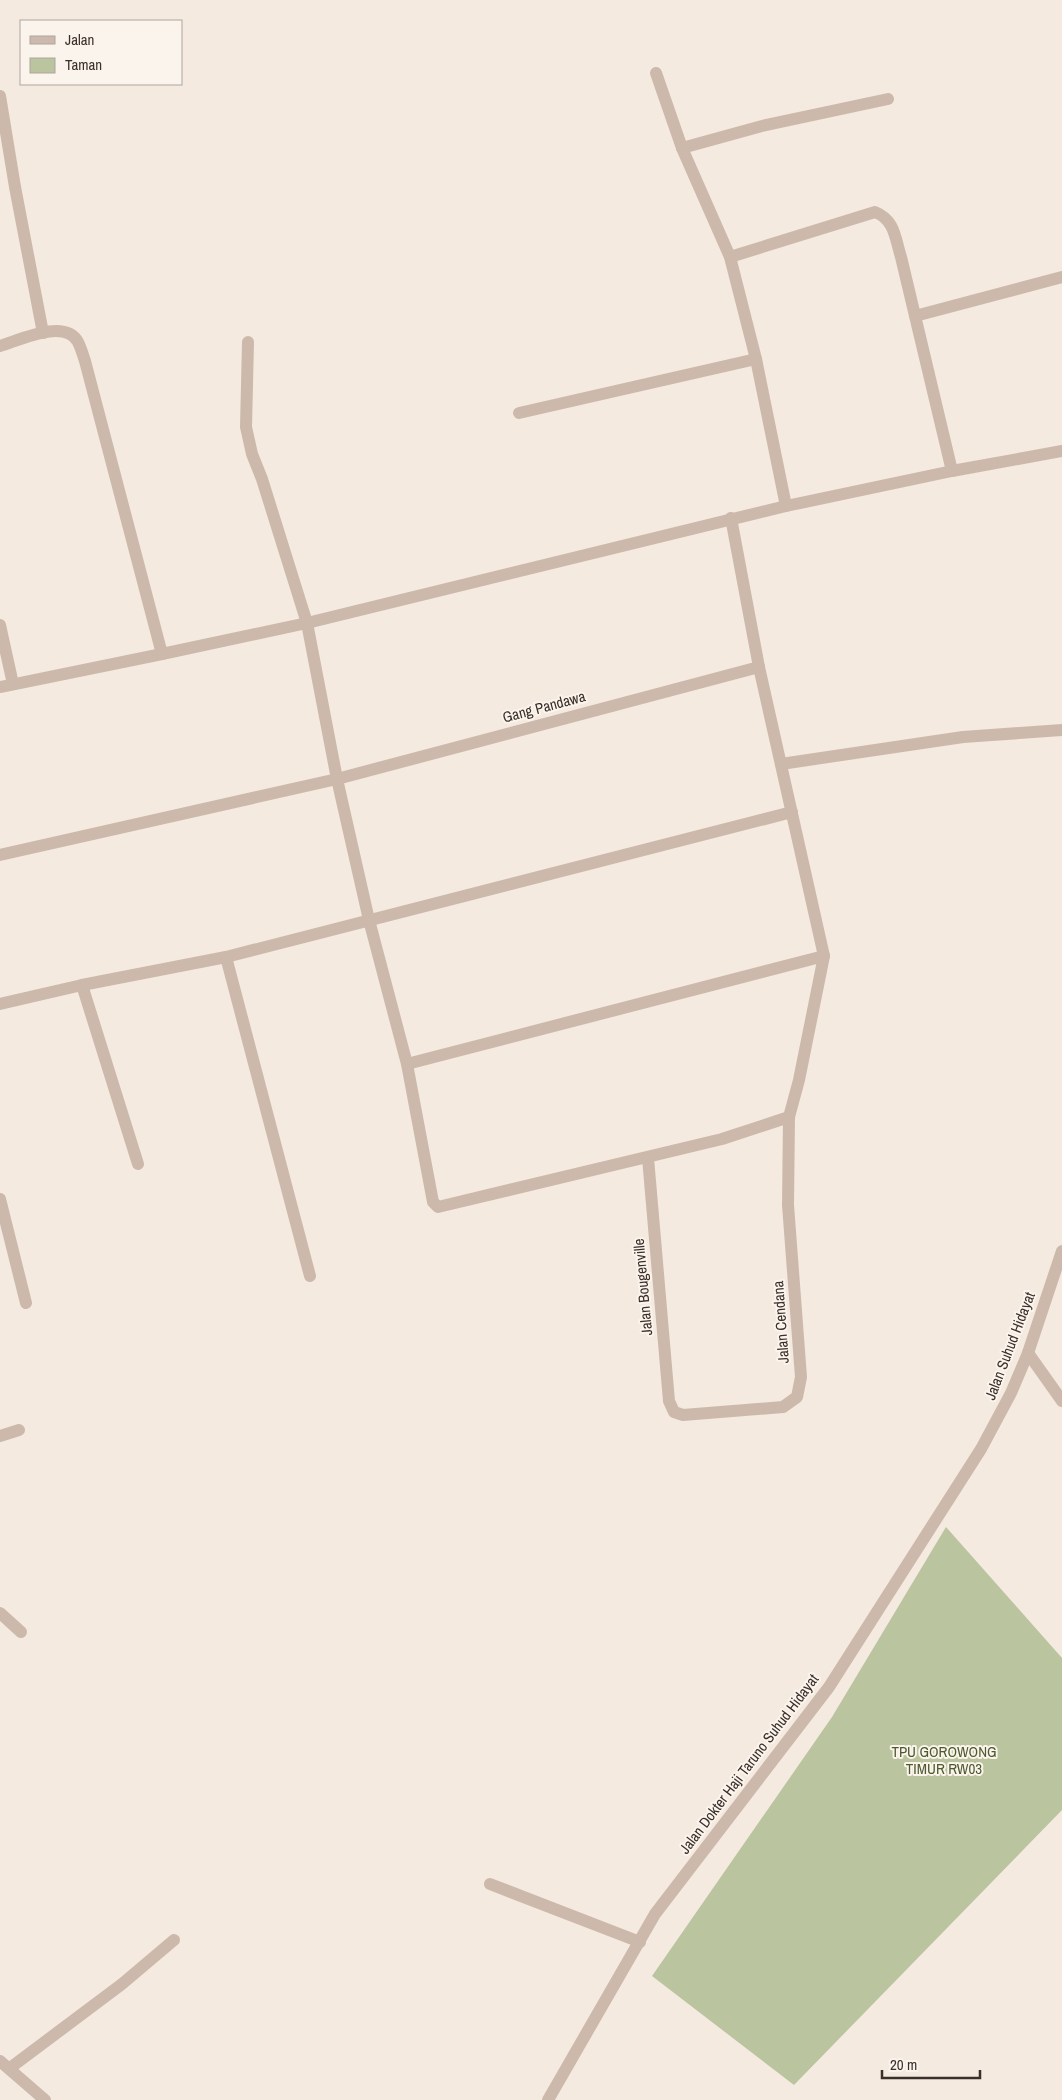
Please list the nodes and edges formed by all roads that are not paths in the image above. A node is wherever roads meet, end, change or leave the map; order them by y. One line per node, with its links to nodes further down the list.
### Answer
1 (656, 73): 4 (street)
2 (0, 96): 8 (street)
3 (888, 99): 4 (street)
4 (682, 148): 5 (street)
5 (730, 257): 7 (street); 11 (street)
6 (1062, 277): 7 (street)
7 (915, 316): 14 (street)
8 (43, 333): 10 (street); 19 (street)
9 (248, 342): 17 (street)
10 (0, 346)
11 (756, 359): 12 (street); 15 (street)
12 (519, 413)
13 (1062, 451): 14 (street)
14 (952, 471): 15 (street)
15 (786, 506): 16 (street)
16 (731, 518): 17 (street); 20 (street)
17 (307, 623): 19 (street); 25 (street)
18 (0, 625): 21 (street)
19 (162, 654): 21 (street)
20 (759, 667): 24 (street); 25 (street, Gang Pandawa)
21 (13, 684): 22 (street)
22 (0, 687)
23 (1062, 730): 24 (street)
24 (781, 764): 26 (street)
25 (337, 779): 27 (street, Gang Pandawa); 28 (street)
26 (792, 812): 28 (street); 30 (street)
27 (0, 855)
28 (369, 920): 29 (street); 33 (street)
29 (226, 956): 31 (street); 39 (street)
30 (824, 956): 33 (street); 34 (street, Jalan Cendana)
31 (82, 985): 32 (street); 36 (street)
32 (0, 1004)
33 (407, 1064): 35 (street)
34 (789, 1117): 35 (street); 43 (street, Jalan Cendana)
35 (648, 1158): 43 (street, Jalan Bougenville)
36 (138, 1164)
37 (0, 1199): 40 (street)
38 (1062, 1251): 41 (street, Jalan Suhud Hidayat)
39 (310, 1276)
40 (26, 1303)
41 (1028, 1353): 42 (street); 46 (street, Jalan Suhud Hidayat)
42 (1062, 1402)
43 (674, 1412)
44 (19, 1430): 45 (street)
45 (0, 1436)
46 (981, 1449): 51 (street, Jalan Dokter Haji Taruno Suhud Hidayat)
47 (0, 1612): 48 (street)
48 (21, 1632)
49 (490, 1884): 51 (street)
50 (174, 1940): 52 (street)
51 (640, 1942): 54 (street, Jalan Dokter Haji Taruno Suhud Hidayat)
52 (5, 2064): 53 (street)
53 (45, 2100)
54 (548, 2100)

